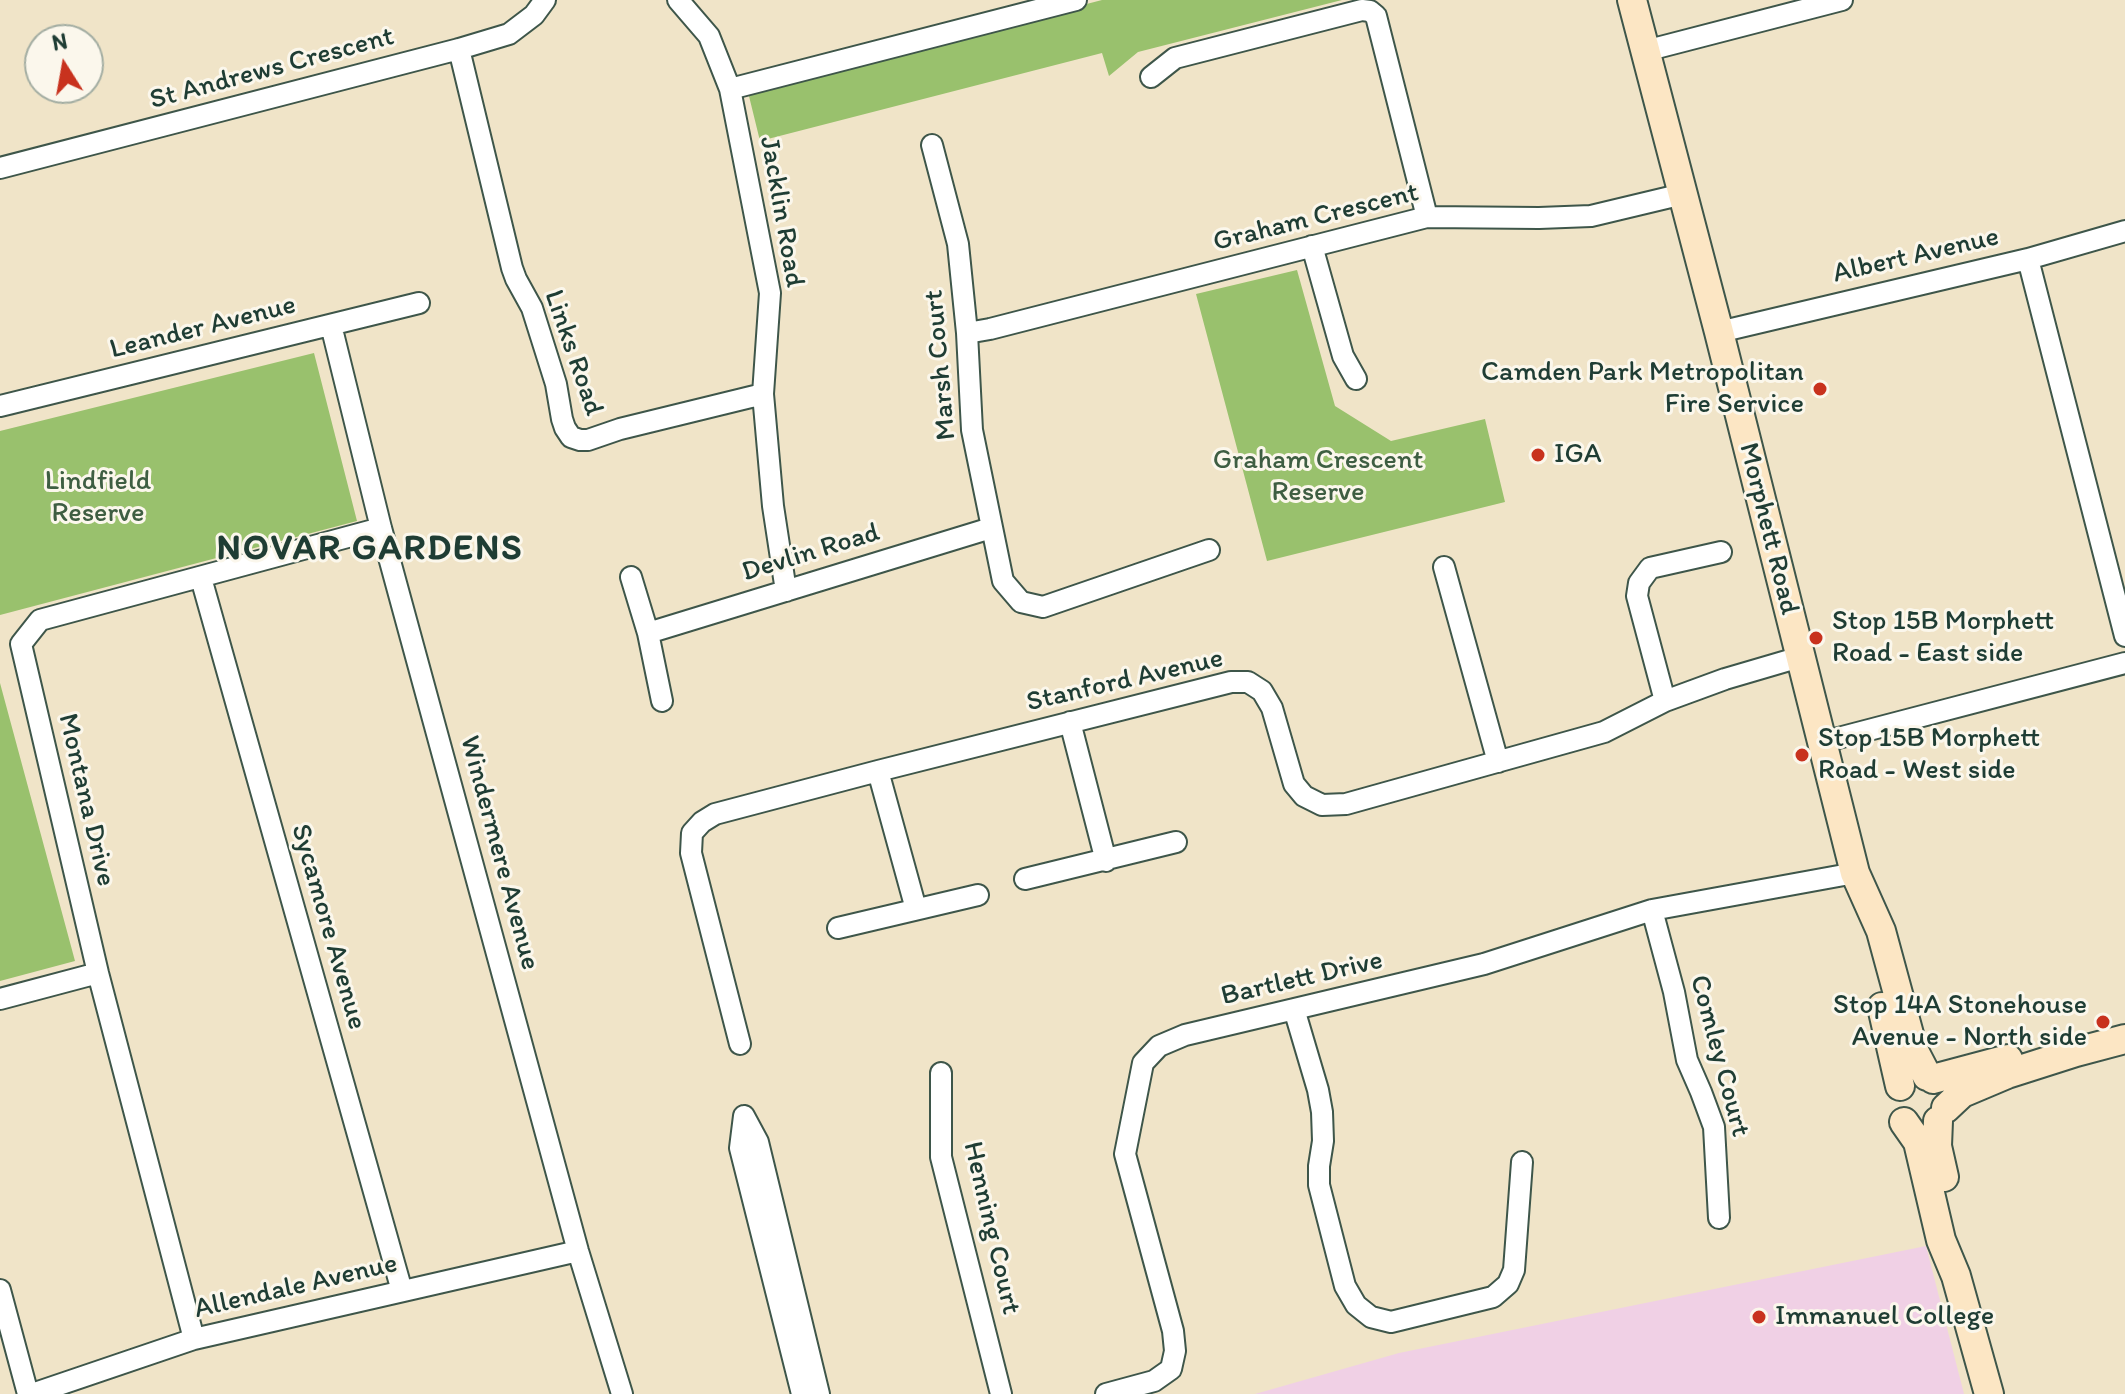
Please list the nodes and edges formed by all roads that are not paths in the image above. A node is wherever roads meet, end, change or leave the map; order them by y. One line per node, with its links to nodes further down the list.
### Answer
1 (545, 0): 6 (street, St Andrews Crescent)
2 (678, 0): 9 (street, Jacklin Road)
3 (1076, 0): 9 (street)
4 (1632, 0): 7 (street, Morphett Road)
5 (1842, 0): 7 (street)
6 (459, 49): 11 (street, St Andrews Crescent); 22 (street, Links Road)
7 (1645, 51): 12 (street, Morphett Road)
8 (1151, 77): 13 (street)
9 (730, 89): 22 (street, Jacklin Road)
10 (932, 145): 20 (street, Marsh Court)
11 (0, 168)
12 (1683, 194): 13 (street, Graham Crescent); 19 (street, Morphett Road)
13 (1427, 217): 15 (street, Graham Crescent)
14 (2125, 231): 16 (street, Albert Avenue)
15 (1312, 246): 20 (street, Graham Crescent); 21 (street)
16 (2028, 259): 19 (street, Albert Avenue); 33 (street)
17 (419, 303): 18 (street, Leander Avenue)
18 (331, 325): 23 (street, Leander Avenue); 24 (street, Windermere Avenue)
19 (1719, 332): 34 (street, Morphett Road)
20 (967, 333): 25 (street, Marsh Court)
21 (1356, 379)
22 (763, 394): 31 (street, Jacklin Road)
23 (0, 406)
24 (381, 528): 30 (street, Montana Drive); 63 (street, Windermere Avenue)
25 (991, 528): 26 (street, Marsh Court); 31 (street, Devlin Road)
26 (1209, 550)
27 (1721, 552): 37 (street)
28 (1444, 567): 40 (street)
29 (631, 577): 32 (street)
30 (201, 578): 50 (street, Montana Drive); 66 (street, Sycamore Avenue)
31 (786, 591): 32 (street, Devlin Road)
32 (648, 633): 36 (street)
33 (2125, 636)
34 (1800, 657): 37 (street, Stanford Avenue); 39 (street, Morphett Road)
35 (2125, 663): 39 (street)
36 (662, 701)
37 (1665, 701): 40 (street, Stanford Avenue)
38 (1070, 722): 40 (street, Stanford Avenue); 41 (street, Stanford Avenue); 43 (street)
39 (1823, 742): 44 (street, Morphett Road)
40 (1498, 762)
41 (878, 771): 47 (street); 54 (street, Stanford Avenue)
42 (1176, 842): 43 (street)
43 (1106, 861): 45 (street)
44 (1855, 873): 48 (street, Bartlett Drive); 57 (street, Morphett Road); 58 (street, Morphett Road)
45 (1025, 879)
46 (978, 895): 47 (street)
47 (916, 909): 49 (street)
48 (1652, 910): 52 (street, Bartlett Drive); 62 (street, Comley Court)
49 (838, 928)
50 (98, 973): 51 (street); 67 (street, Montana Drive)
51 (0, 999)
52 (1294, 1009): 61 (street); 73 (street, Bartlett Drive)
53 (2125, 1039): 55 (street)
54 (740, 1044)
55 (2076, 1052): 57 (street); 59 (street)
56 (941, 1073): 72 (street, Henning Court)
57 (1930, 1077): 58 (street); 59 (street)
58 (1900, 1086): 60 (street)
59 (1942, 1115): 60 (street); 64 (street)
60 (1904, 1122): 64 (street)
61 (1522, 1162)
62 (1719, 1218)
63 (578, 1251): 66 (street, Allendale Avenue); 69 (street, Windermere Avenue)
64 (1956, 1276): 74 (street)
65 (0, 1290): 68 (street)
66 (402, 1291): 67 (street, Allendale Avenue)
67 (194, 1339): 68 (street, Allendale Avenue)
68 (30, 1394)
69 (622, 1394)
70 (802, 1394): 71 (street)
71 (819, 1394)
72 (1001, 1394)
73 (1106, 1394)
74 (1989, 1394)

